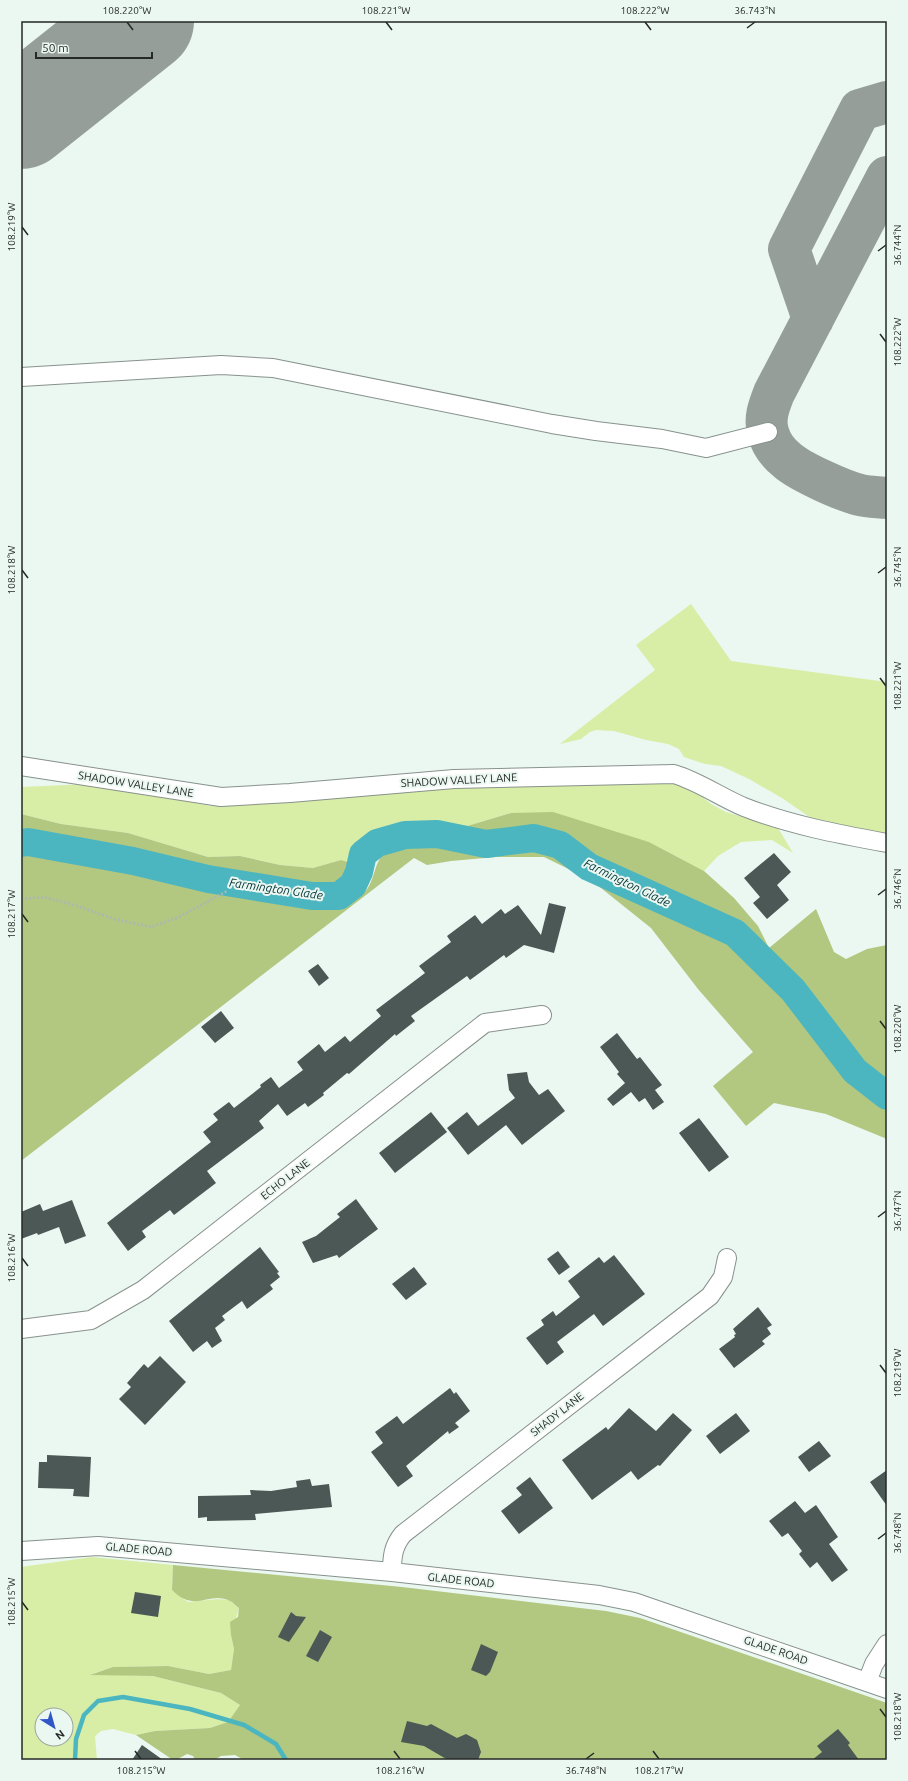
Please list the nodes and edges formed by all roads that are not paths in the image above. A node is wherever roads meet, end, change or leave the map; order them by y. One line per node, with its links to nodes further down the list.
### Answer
1 (21, 377): 2 (street)
2 (768, 432)
3 (21, 766): 4 (street, SHADOW VALLEY LANE)
4 (887, 843)
5 (542, 1015): 7 (street, ECHO LANE)
6 (727, 1258): 9 (street, SHADY LANE)
7 (21, 1329)
8 (21, 1551): 9 (street, GLADE ROAD)
9 (392, 1572): 11 (street, GLADE ROAD)
10 (887, 1644): 11 (street)
11 (867, 1682): 12 (street, GLADE ROAD)
12 (887, 1689)

